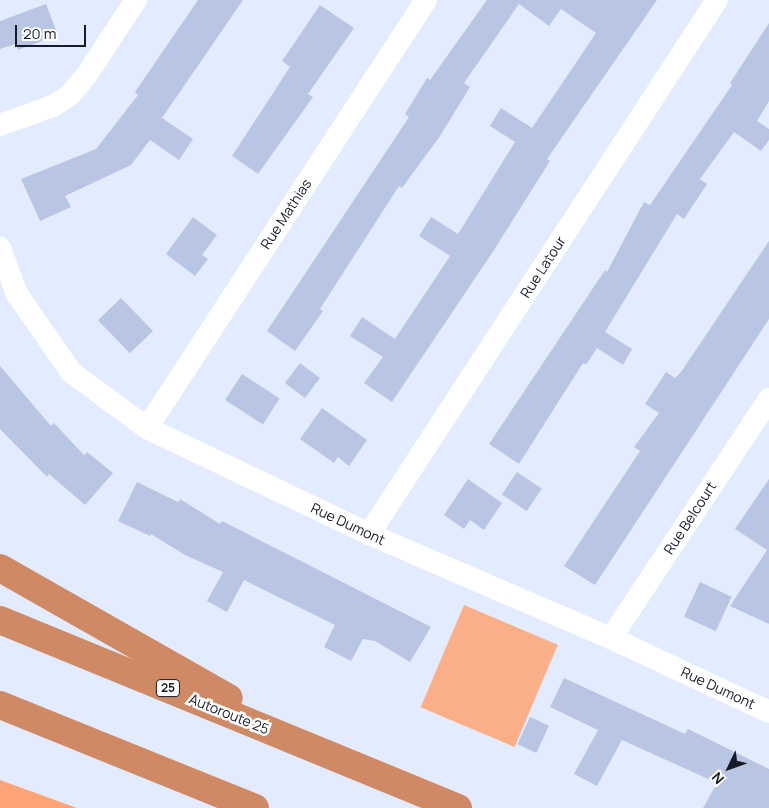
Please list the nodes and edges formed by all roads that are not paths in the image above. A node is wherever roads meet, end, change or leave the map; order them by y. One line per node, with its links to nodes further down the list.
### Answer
1 (136, 0): 4 (street)
2 (426, 0): 7 (street, Rue Mathias)
3 (717, 0): 8 (street, Rue Latour)
4 (0, 125)
5 (0, 248): 7 (street, Rue Dumont)
6 (769, 399): 11 (street, Rue Belcourt)
7 (146, 428): 8 (street, Rue Dumont)
8 (369, 534): 11 (street, Rue Dumont)
9 (0, 568): 14 (highway)
10 (0, 620): 14 (highway, Autoroute 25 / 25)
11 (611, 638): 13 (street, Rue Dumont)
12 (0, 705): 15 (highway)
13 (769, 712)
14 (335, 758): 16 (highway, Autoroute 25 / 25)
15 (255, 808)
16 (458, 808)

